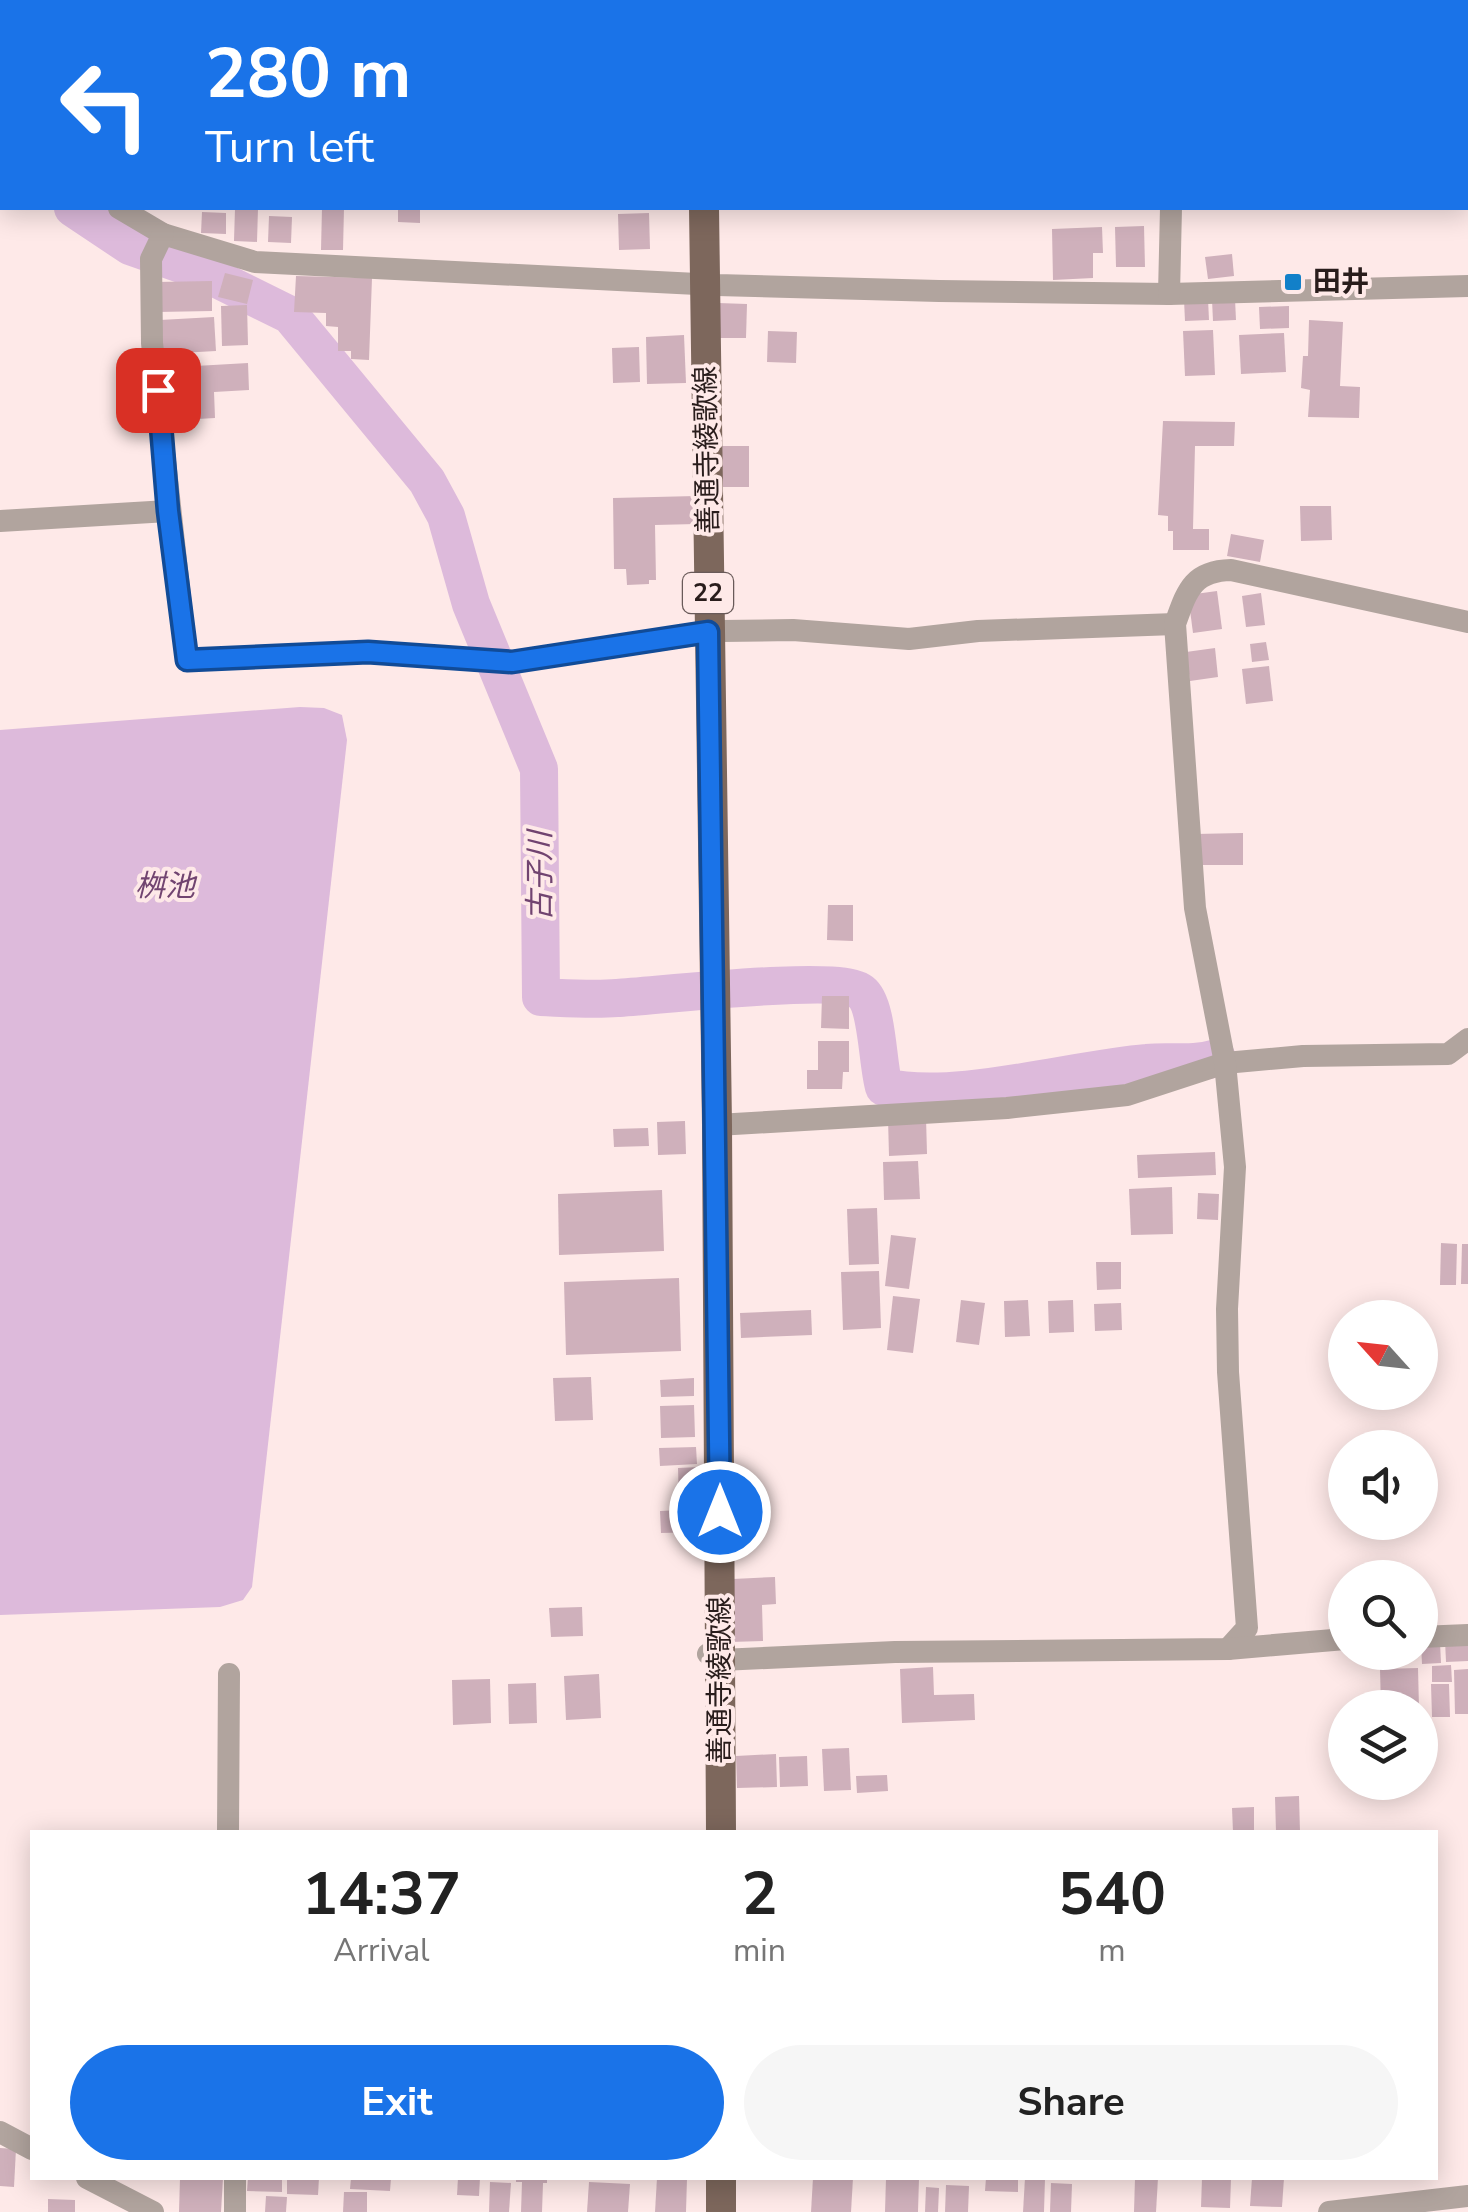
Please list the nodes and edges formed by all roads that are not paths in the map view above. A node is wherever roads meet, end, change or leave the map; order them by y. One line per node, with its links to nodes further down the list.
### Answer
1 (123, 210): 4 (street)
2 (704, 210): 5 (main road, 善通寺綾歌線 / 22)
3 (1171, 210): 7 (street)
4 (163, 234): 5 (street); 8 (street)
5 (705, 282): 7 (street); 12 (main road, 善通寺綾歌線 / 22)
6 (1468, 286): 7 (street)
7 (1168, 294)
8 (168, 511): 9 (street); 12 (street)
9 (0, 521)
10 (1468, 622): 11 (street)
11 (1174, 624): 12 (street); 14 (street)
12 (708, 632): 15 (main road, 善通寺綾歌線 / 22)
13 (1468, 1039): 14 (street)
14 (1226, 1064): 15 (street); 19 (street)
15 (716, 1125): 20 (main road, 善通寺綾歌線 / 22)
16 (1468, 1636): 17 (street)
17 (1438, 1637)
18 (1328, 1640): 19 (street)
19 (1228, 1649): 20 (street)
20 (714, 1657): 23 (main road, 善通寺綾歌線 / 22)
21 (229, 1674): 22 (street)
22 (228, 1830)
23 (721, 1830)
24 (0, 2132): 25 (street)
25 (30, 2148)
26 (91, 2180): 30 (street)
27 (235, 2180): 31 (street)
28 (721, 2180): 32 (main road)
29 (1468, 2196): 33 (street)
30 (152, 2212)
31 (235, 2212)
32 (721, 2212)
33 (1329, 2212)

